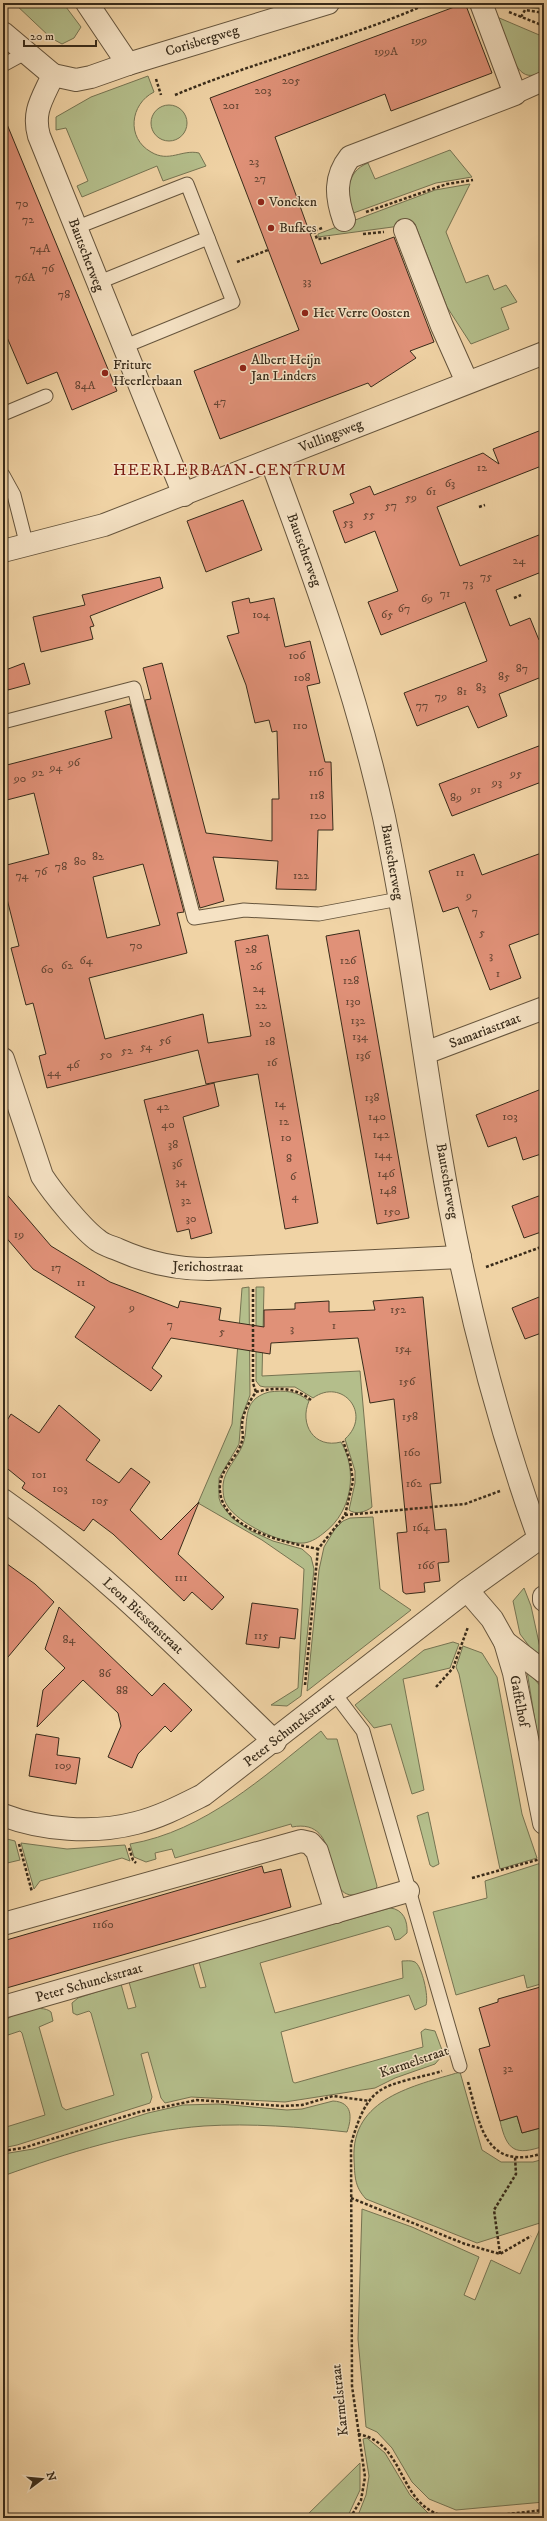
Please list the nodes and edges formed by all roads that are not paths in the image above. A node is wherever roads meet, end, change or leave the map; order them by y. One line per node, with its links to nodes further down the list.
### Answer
1 (87, 3): 7 (street)
2 (328, 3): 7 (street, Corisbergweg)
3 (481, 3): 10 (street)
4 (3, 33): 5 (street)
5 (25, 53): 6 (lane); 8 (street)
6 (3, 64)
7 (128, 64): 8 (street, Corisbergweg)
8 (54, 75): 12 (street, Bautscherweg)
9 (544, 81): 10 (street)
10 (515, 94): 11 (street)
11 (344, 220)
12 (75, 228): 14 (lane); 15 (street, Bautscherweg)
13 (405, 230): 18 (street)
14 (208, 238): 15 (lane); 16 (lane)
15 (97, 283): 16 (street, Bautscherweg)
16 (123, 347): 23 (street, Bautscherweg)
17 (544, 353): 18 (street, Vullingsweg)
18 (468, 382): 21 (street, Vullingsweg)
19 (46, 396): 20 (lane)
20 (3, 414)
21 (271, 460): 23 (street, Vullingsweg); 27 (street, Bautscherweg)
22 (3, 475): 24 (lane)
23 (184, 495): 24 (street, Vullingsweg)
24 (27, 546): 25 (street, Vullingsweg)
25 (3, 551)
26 (3, 722): 27 (lane)
27 (399, 899): 29 (street, Bautscherweg)
28 (544, 1008): 29 (street, Samariastraat)
29 (425, 1053): 31 (street, Bautscherweg)
30 (3, 1059): 31 (street, Jerichostraat)
31 (462, 1266): 33 (street, Bautscherweg)
32 (3, 1500): 38 (street, Leon Biessenstraat)
33 (541, 1536): 34 (street, Peter Schunckstraat)
34 (472, 1596): 35 (street, Gaffelhof); 37 (street, Peter Schunckstraat)
35 (505, 1642): 36 (street); 39 (street, Gaffelhof)
36 (544, 1672)
37 (335, 1694): 38 (street, Peter Schunckstraat); 42 (lane, Karmelstraat)
38 (275, 1742): 40 (street, Peter Schunckstraat)
39 (540, 1788): 41 (street, Gaffelhof)
40 (8, 1817)
41 (544, 1823)
42 (408, 1891): 43 (street, Peter Schunckstraat); 46 (lane, Karmelstraat)
43 (336, 1912): 44 (street); 45 (street, Peter Schunckstraat)
44 (3, 1924)
45 (3, 2007)
46 (460, 2066)

